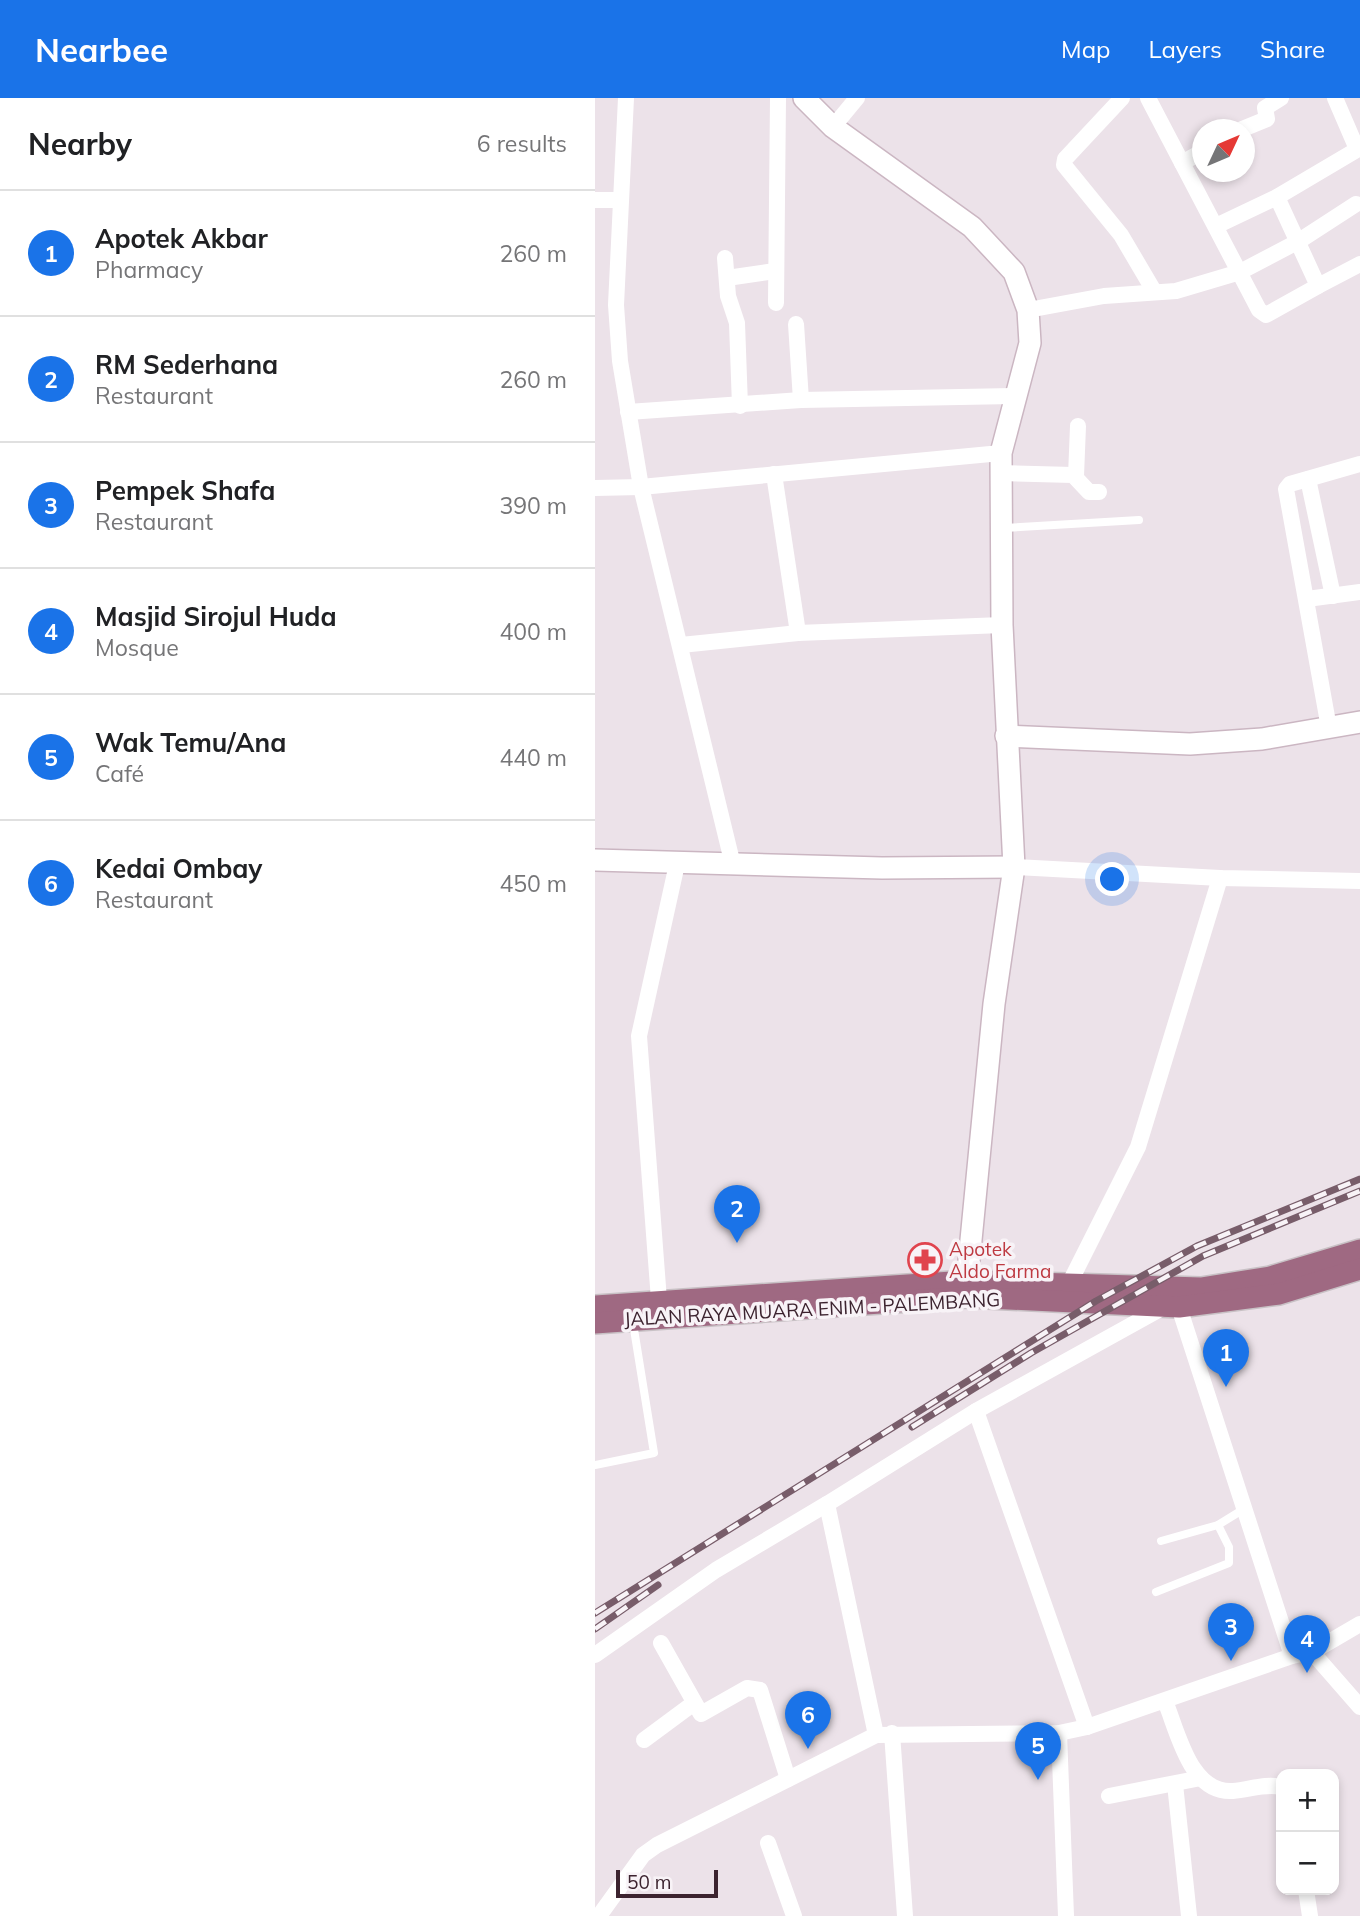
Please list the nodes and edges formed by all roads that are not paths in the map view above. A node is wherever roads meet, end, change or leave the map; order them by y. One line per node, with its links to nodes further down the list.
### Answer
1 (626, 98): 17 (street)
2 (778, 98): 23 (street)
3 (804, 98): 11 (street)
4 (857, 98): 11 (street)
5 (1122, 98): 27 (street)
6 (1149, 98): 14 (street)
7 (1281, 98): 9 (street)
8 (1335, 98): 12 (street)
9 (1259, 104): 10 (street)
10 (1255, 124)
11 (832, 127): 29 (street)
12 (1358, 148): 15 (street)
13 (1192, 157): 14 (street)
14 (1182, 163): 19 (street)
15 (1277, 197): 19 (street); 20 (street)
16 (595, 200): 17 (street)
17 (619, 200): 34 (street)
18 (1356, 204): 20 (street)
19 (1216, 226): 24 (street)
20 (1299, 241): 24 (street); 26 (street)
21 (726, 258): 25 (street)
22 (1360, 264): 26 (street)
23 (775, 271): 25 (street); 28 (street)
24 (1240, 272): 26 (street); 27 (street)
25 (727, 278): 33 (street)
26 (1318, 286)
27 (1154, 291): 29 (street)
28 (776, 303)
29 (1028, 310): 31 (street)
30 (796, 324): 32 (street)
31 (1013, 396): 32 (street); 36 (street)
32 (801, 400): 33 (street)
33 (740, 406): 34 (street)
34 (628, 412): 41 (street)
35 (1078, 426): 39 (street)
36 (1001, 463): 38 (street); 39 (street); 45 (street)
37 (1360, 464): 40 (street)
38 (774, 474): 41 (street); 50 (street)
39 (1076, 476): 43 (street)
40 (1308, 479): 47 (street); 48 (street)
41 (641, 487): 42 (street); 51 (street)
42 (595, 488)
43 (1099, 492)
44 (1139, 520): 45 (lane)
45 (1000, 528): 49 (street)
46 (1360, 592): 47 (street)
47 (1333, 596): 48 (street)
48 (1307, 599): 53 (street)
49 (1002, 625): 50 (street); 54 (street)
50 (798, 633): 51 (street)
51 (681, 645): 57 (street)
52 (1360, 722): 53 (street)
53 (1329, 728): 54 (street)
54 (1006, 736): 58 (street)
55 (595, 860): 56 (street)
56 (677, 864): 57 (street); 65 (street)
57 (733, 865): 58 (street)
58 (1014, 867): 59 (street); 63 (street)
59 (1220, 878): 60 (street); 64 (street)
60 (1360, 881)
61 (1360, 1250): 64 (main road, JALAN RAYA MUARA ENIM - PALEMBANG)
62 (1360, 1269): 67 (main road, JALAN RAYA MUARA ENIM - PALEMBANG)
63 (967, 1281): 64 (main road, JALAN RAYA MUARA ENIM - PALEMBANG); 65 (main road, JALAN RAYA MUARA ENIM - PALEMBANG)
64 (1069, 1284)
65 (659, 1300): 66 (main road, JALAN RAYA MUARA ENIM - PALEMBANG)
66 (595, 1306)
67 (1171, 1307): 68 (main road, JALAN RAYA MUARA ENIM - PALEMBANG); 70 (street); 73 (street)
68 (632, 1320): 69 (main road, JALAN RAYA MUARA ENIM - PALEMBANG); 71 (lane)
69 (595, 1323)
70 (976, 1411): 72 (street); 85 (street)
71 (595, 1465)
72 (827, 1504): 80 (street); 87 (street)
73 (1244, 1509): 74 (lane); 81 (street)
74 (1218, 1525): 75 (lane); 76 (lane)
75 (1161, 1541)
76 (1156, 1592)
77 (1360, 1624): 79 (street)
78 (661, 1643): 83 (street)
79 (1312, 1652): 81 (street); 84 (street)
80 (595, 1655)
81 (1291, 1656): 82 (street)
82 (1165, 1701): 85 (street); 90 (street)
83 (694, 1703): 88 (street); 89 (street)
84 (1360, 1707)
85 (1087, 1727): 86 (street)
86 (1059, 1733): 87 (street); 99 (street)
87 (884, 1734): 89 (street); 98 (street)
88 (645, 1740)
89 (788, 1779): 96 (street)
90 (1201, 1779): 91 (street); 92 (street)
91 (1175, 1784): 93 (street); 100 (street)
92 (1276, 1787)
93 (1109, 1796)
94 (768, 1843): 97 (street)
95 (1307, 1895): 101 (street)
96 (599, 1916)
97 (794, 1916)
98 (905, 1916)
99 (1066, 1916)
100 (1189, 1916)
101 (1310, 1916)

